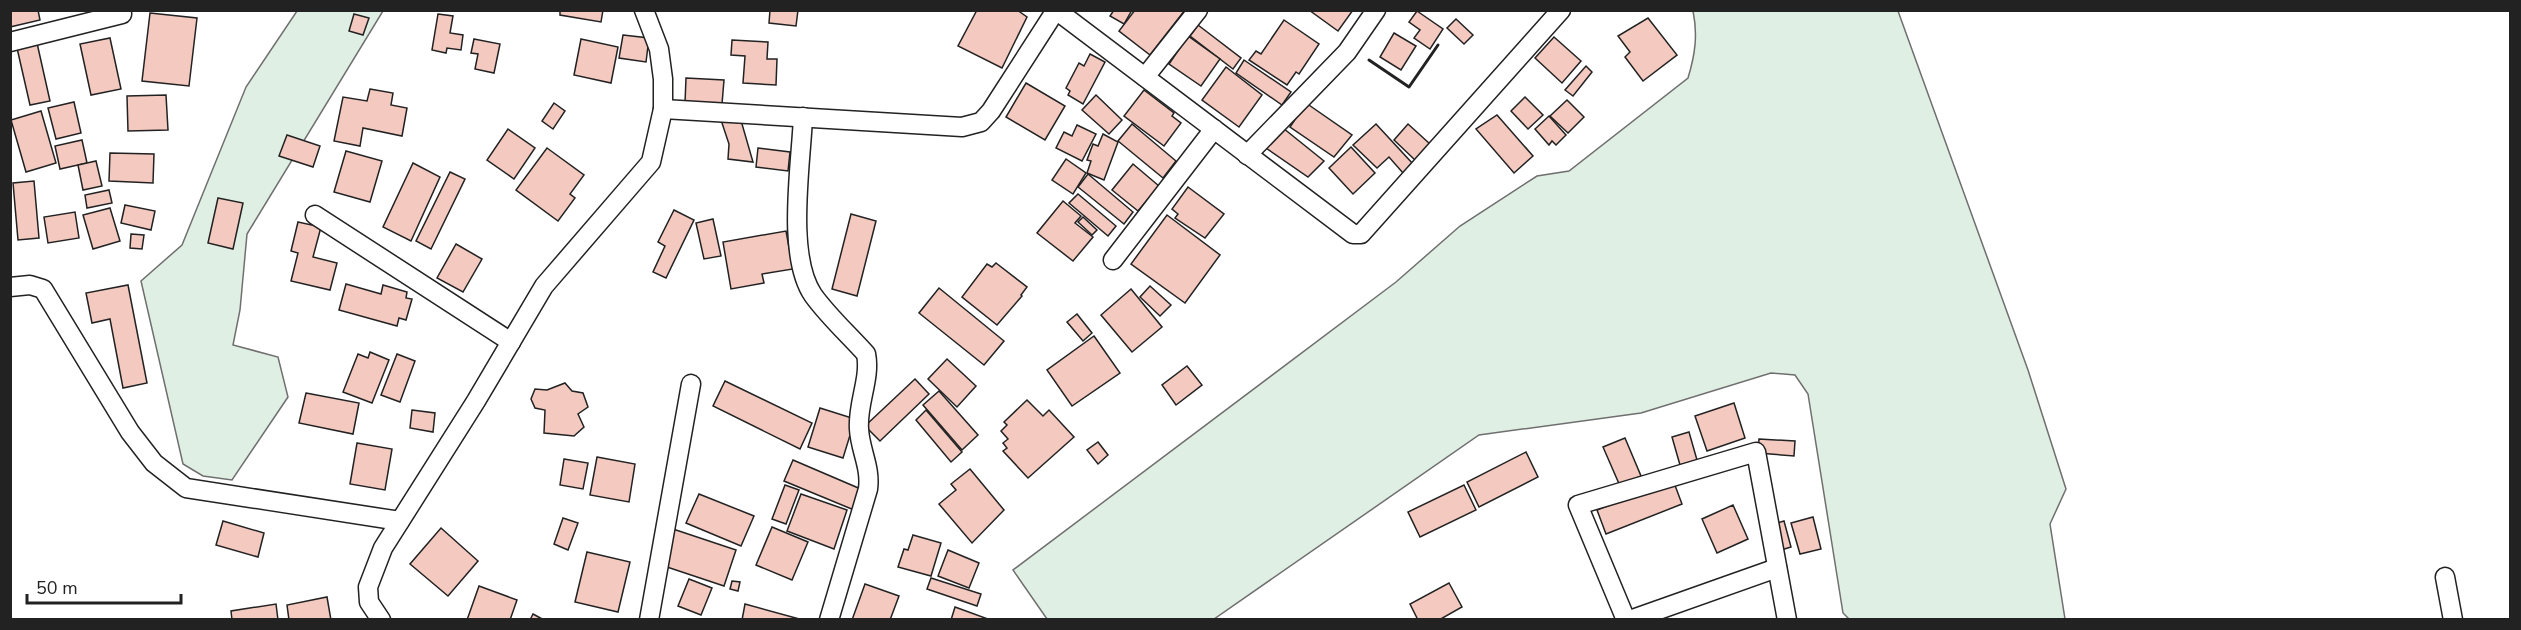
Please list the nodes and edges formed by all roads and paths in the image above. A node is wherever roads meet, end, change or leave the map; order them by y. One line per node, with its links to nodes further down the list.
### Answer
1 (644, 10): 9 (street)
2 (1056, 10): 8 (street); 10 (street)
3 (1198, 10): 8 (street)
4 (1376, 10): 12 (street)
5 (1561, 10): 12 (street)
6 (122, 14): 7 (street)
7 (10, 42)
8 (1145, 77): 11 (street)
9 (663, 109): 10 (street); 16 (street)
10 (803, 117): 23 (street)
11 (1214, 129): 12 (street); 14 (street)
12 (1247, 155)
13 (315, 215): 16 (street)
14 (1113, 260)
15 (10, 286): 18 (street)
16 (511, 342): 18 (street)
17 (691, 384): 22 (street)
18 (400, 521): 21 (street)
19 (1777, 567): 24 (street); 24 (street); 25 (street)
20 (2445, 577): 26 (street)
21 (381, 620)
22 (649, 620)
23 (829, 620)
24 (1628, 620)
25 (1787, 620)
26 (2453, 620)

